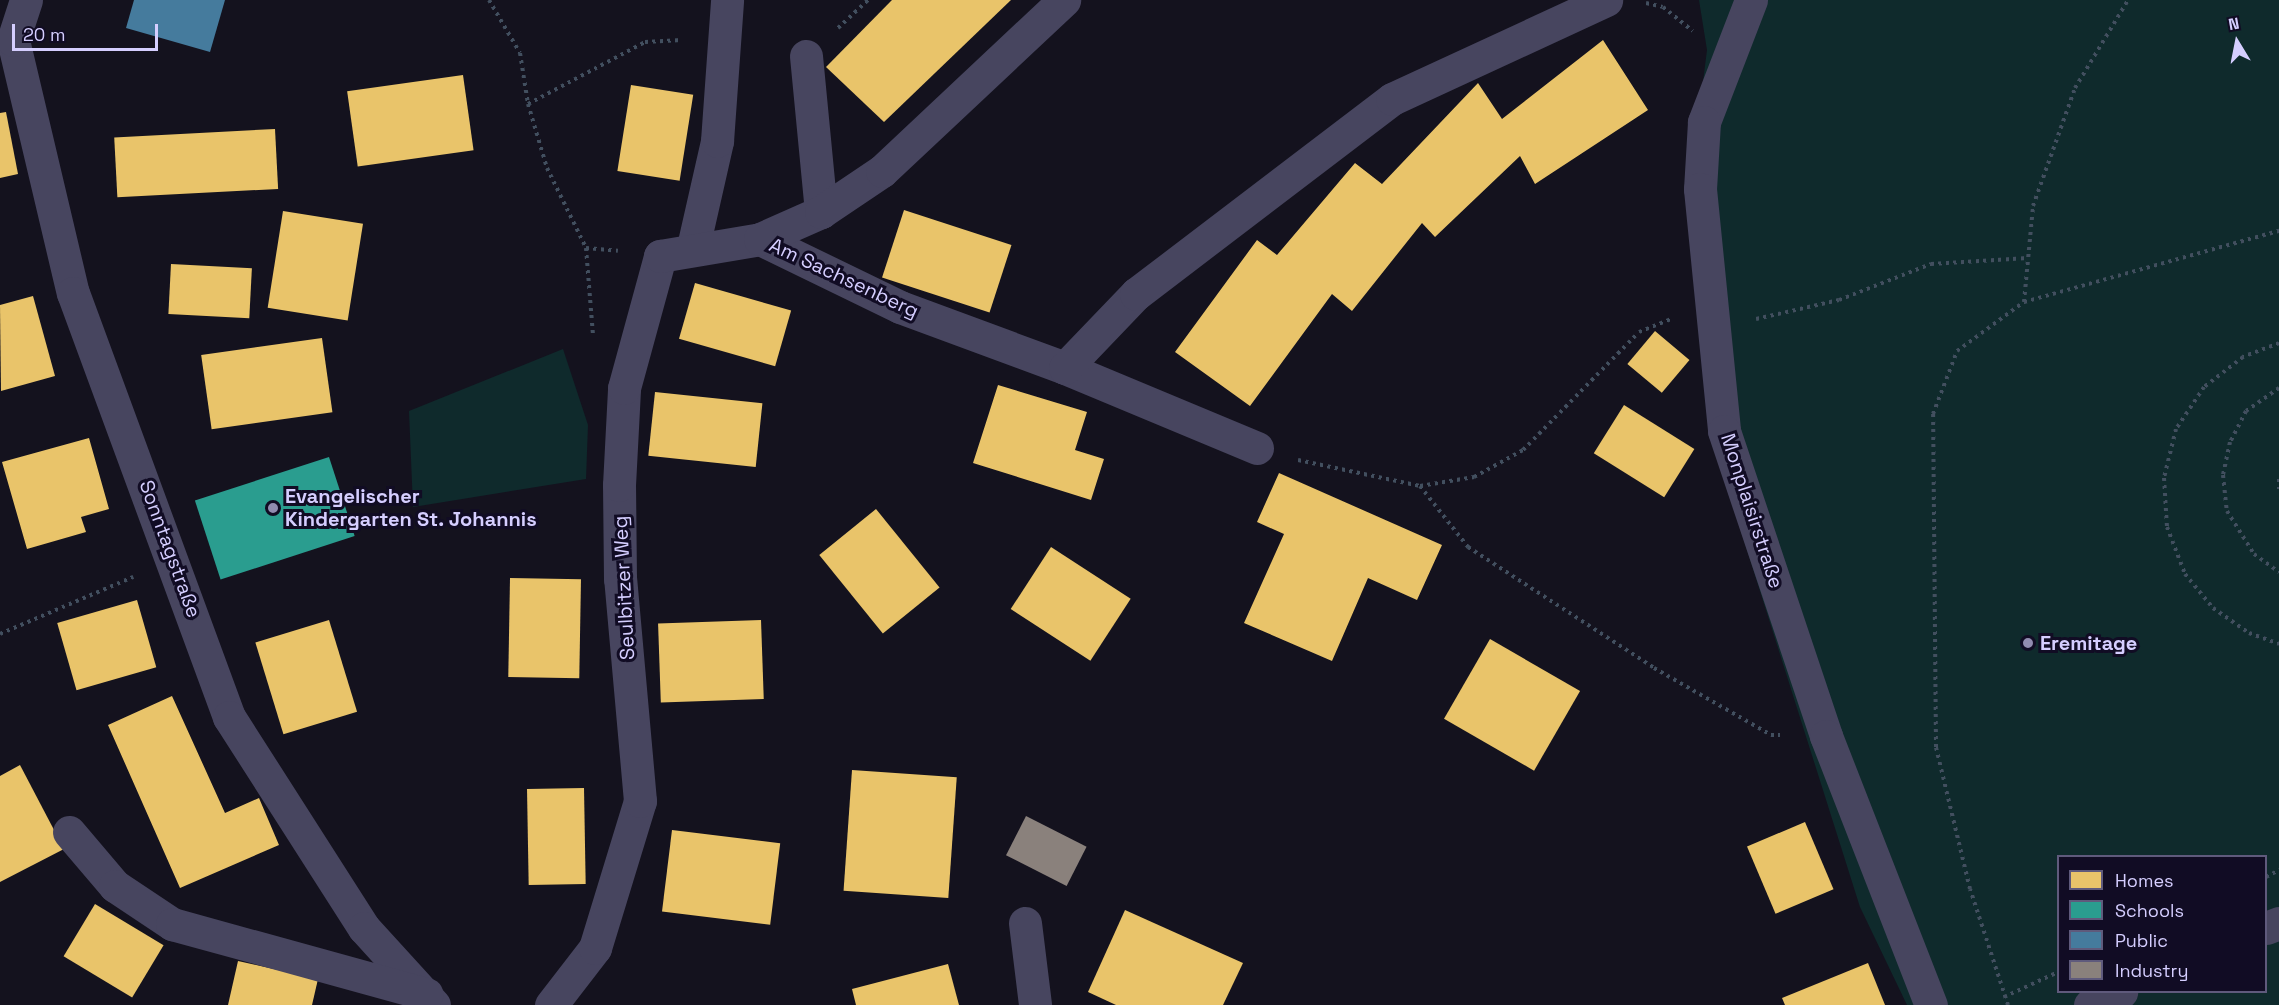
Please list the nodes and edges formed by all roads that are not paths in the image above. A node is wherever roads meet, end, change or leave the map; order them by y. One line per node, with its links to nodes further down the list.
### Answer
1 (26, 0): 6 (street)
2 (727, 0): 10 (street)
3 (1064, 0): 8 (street, Am Sachsenberg)
4 (1606, 0): 11 (street)
5 (1750, 0): 19 (street, Monplaisirstraße)
6 (6, 37): 16 (street, Sonntagstraße)
7 (806, 56): 8 (street)
8 (821, 212): 9 (street, Am Sachsenberg)
9 (760, 239): 10 (street, Seulbitzer Weg); 11 (street, Am Sachsenberg)
10 (693, 247): 17 (street, Seulbitzer Weg)
11 (1065, 368): 12 (street, Am Sachsenberg)
12 (1257, 448)
13 (69, 832): 16 (street)
14 (1025, 923): 18 (street)
15 (2119, 993): 20 (street)
16 (431, 999)
17 (550, 1005)
18 (1035, 1005)
19 (1930, 1005)
20 (2090, 1005)

